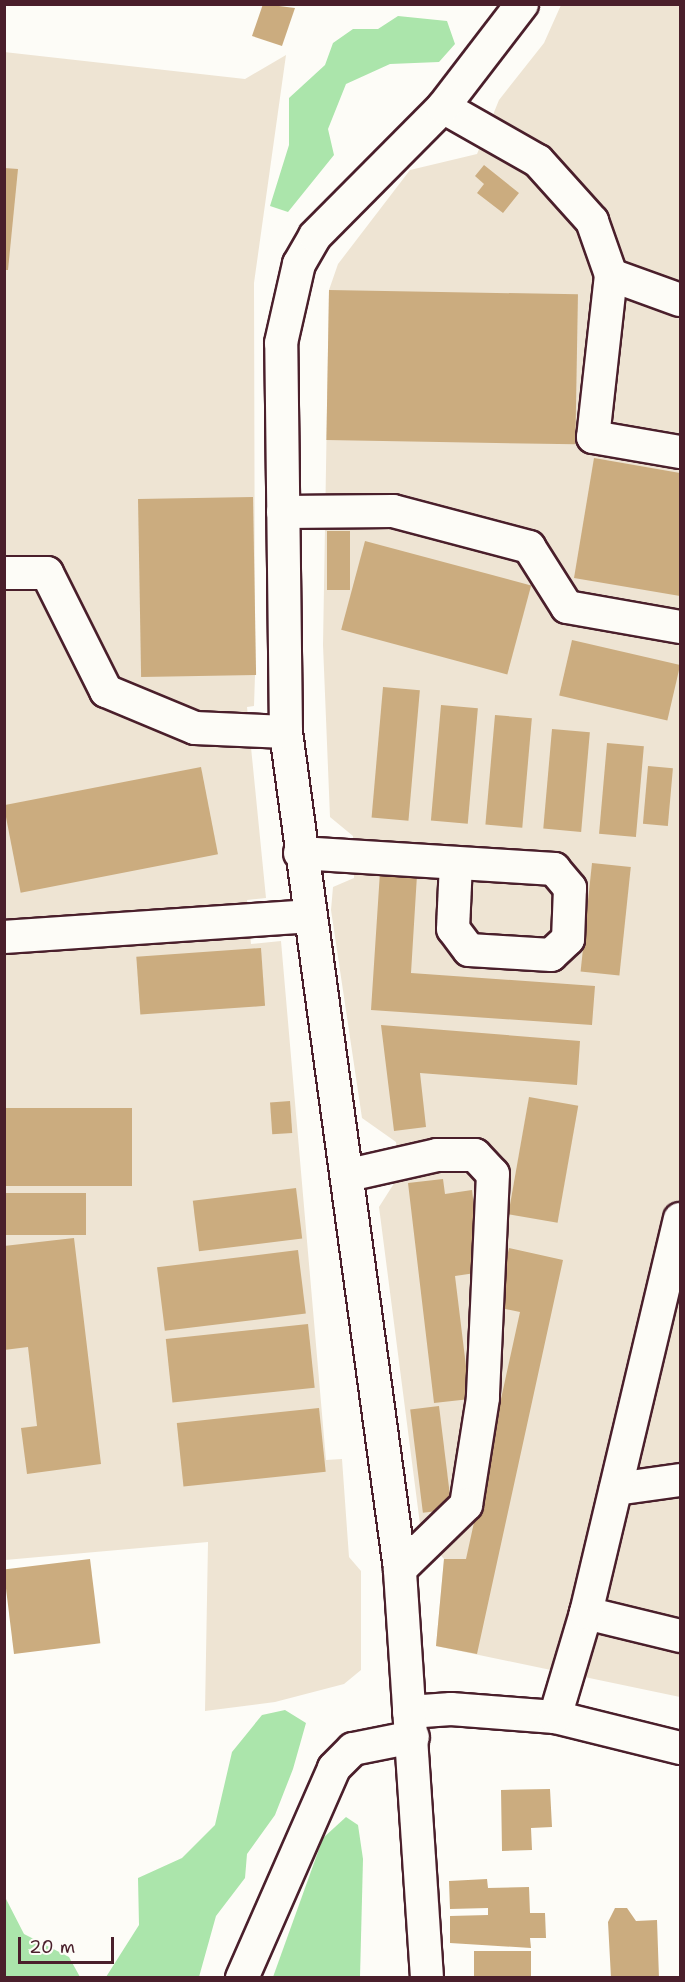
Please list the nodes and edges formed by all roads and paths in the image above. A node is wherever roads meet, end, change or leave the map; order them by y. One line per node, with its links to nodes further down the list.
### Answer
1 (522, 4): 2 (street)
2 (443, 107): 3 (street); 6 (street)
3 (611, 275): 4 (street); 5 (street)
4 (681, 300)
5 (681, 452)
6 (283, 512): 8 (street); 9 (street)
7 (4, 573): 9 (street)
8 (681, 627)
9 (286, 732): 10 (street)
10 (300, 853): 11 (street); 12 (street)
11 (456, 863)
12 (310, 916): 13 (street); 14 (street)
13 (4, 937)
14 (349, 1175): 18 (street); 18 (street)
15 (681, 1219): 17 (street)
16 (681, 1480): 17 (street)
17 (616, 1489): 19 (street)
18 (400, 1569): 22 (street)
19 (586, 1613): 20 (street); 21 (street)
20 (681, 1636)
21 (555, 1717): 22 (street); 23 (street)
22 (411, 1724): 24 (street); 25 (street)
23 (681, 1748)
24 (242, 1977)
25 (427, 1977)

